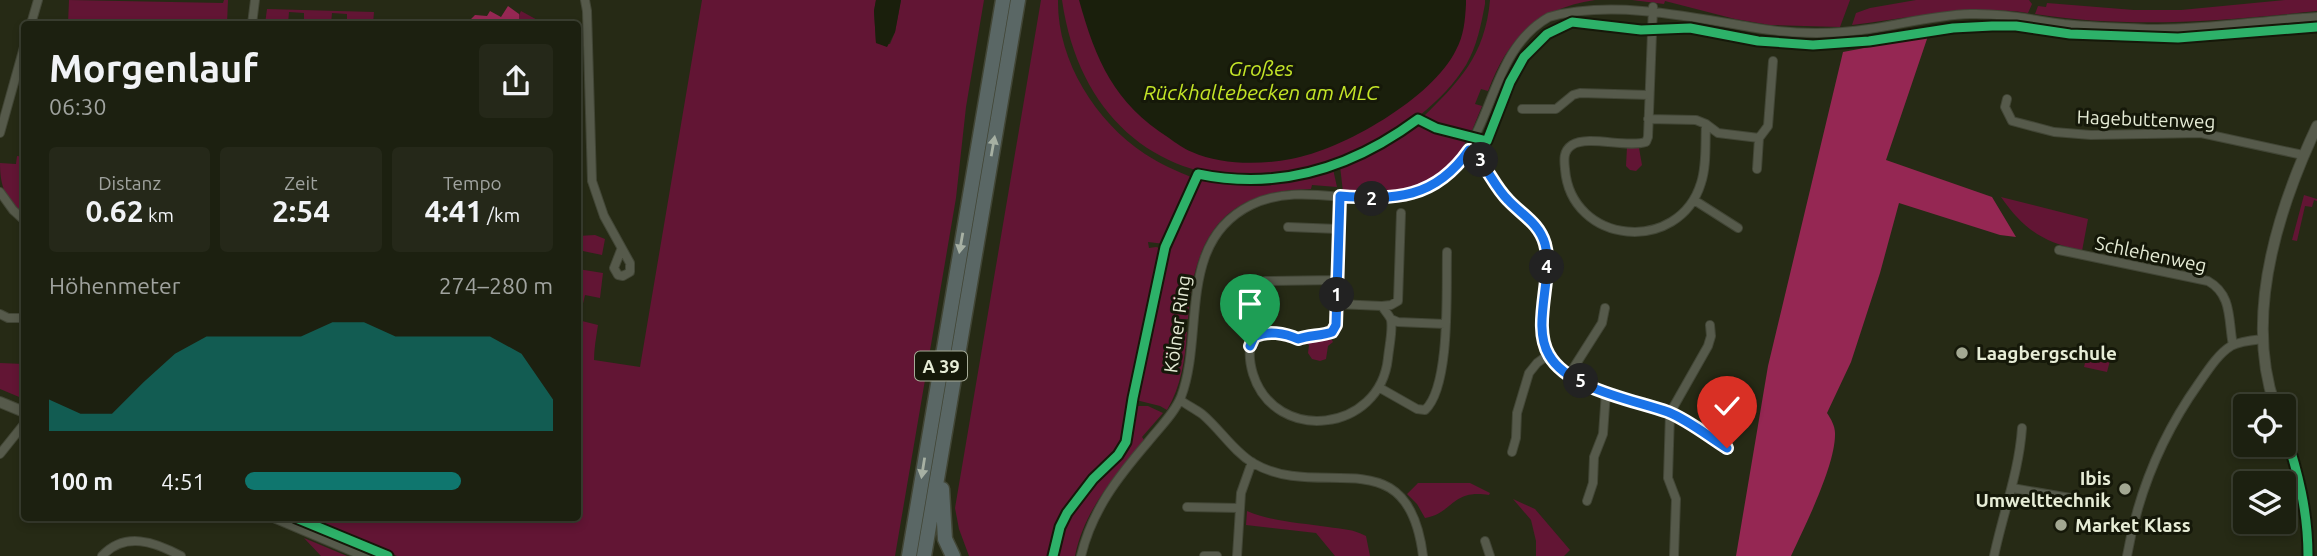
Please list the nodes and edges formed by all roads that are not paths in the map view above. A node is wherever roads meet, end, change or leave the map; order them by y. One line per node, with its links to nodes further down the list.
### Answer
1 (38, 0): 8 (street)
2 (255, 0): 9 (street)
3 (585, 0): 31 (street)
4 (1003, 0): 73 (highway, A 39, one-way to 73)
5 (1018, 0): 61 (highway, A 39, one-way to 5)
6 (1653, 7): 7 (street, Kölner Ring); 12 (street); 20 (street, Kölner Ring)
7 (2317, 17)
8 (32, 21)
9 (252, 21)
10 (21, 58): 18 (street)
11 (1773, 61): 19 (street)
12 (1649, 95): 14 (street); 15 (street)
13 (2007, 99): 21 (street, Hagebuttenweg)
14 (1522, 109)
15 (1648, 119): 16 (street); 25 (street)
16 (1706, 124): 19 (street); 25 (street)
17 (2317, 127): 21 (street)
18 (0, 133)
19 (1759, 138): 22 (street)
20 (1469, 150): 24 (street, Kölner Ring); 46 (street)
21 (2303, 155): 44 (street)
22 (1757, 169)
23 (1, 196): 27 (street)
24 (1340, 196): 30 (street); 51 (street, Kölner Ring)
25 (1694, 200): 29 (street)
26 (1401, 213): 37 (street)
27 (21, 217)
28 (1288, 227): 30 (street)
29 (1738, 228)
30 (1338, 229): 35 (street)
31 (621, 250)
32 (2059, 250): 45 (street, Schlehenweg)
33 (1447, 252): 42 (street)
34 (1265, 281): 35 (street)
35 (1336, 281): 36 (street)
36 (1337, 304): 37 (street); 48 (street)
37 (1382, 306): 41 (street)
38 (1605, 308): 47 (street)
39 (0, 314): 40 (street)
40 (21, 318)
41 (1391, 319): 42 (street); 48 (street)
42 (1445, 324): 48 (street)
43 (1710, 325): 54 (street)
44 (2263, 339): 45 (street); 50 (street)
45 (2233, 345): 84 (street)
46 (1548, 355): 47 (street); 58 (street)
47 (1569, 375): 49 (street)
48 (1380, 388)
49 (1606, 392): 54 (street); 65 (street)
50 (2271, 394)
51 (1180, 400): 62 (street); 76 (street, Kölner Ring)
52 (0, 402): 53 (street)
53 (21, 411)
54 (1670, 413): 57 (street); 82 (street)
55 (21, 428): 59 (street)
56 (2022, 428): 63 (street)
57 (1727, 448)
58 (1512, 452)
59 (0, 454)
60 (2292, 457): 85 (street)
61 (941, 459): 74 (highway, A 39); 75 (highway)
62 (1252, 462): 67 (street); 80 (street)
63 (2012, 488): 64 (street); 83 (street)
64 (2077, 499)
65 (1587, 501)
66 (1187, 507): 67 (street)
67 (1239, 508): 79 (street)
68 (283, 521): 72 (street)
69 (1485, 541): 81 (street)
70 (103, 556): 71 (street)
71 (181, 556)
72 (366, 556)
73 (909, 556)
74 (924, 556)
75 (953, 556)
76 (1081, 556)
77 (1204, 556): 78 (street)
78 (1217, 556)
79 (1237, 556)
80 (1423, 556)
81 (1490, 556)
82 (1674, 556)
83 (1994, 556)
84 (2127, 556)
85 (2308, 556)

